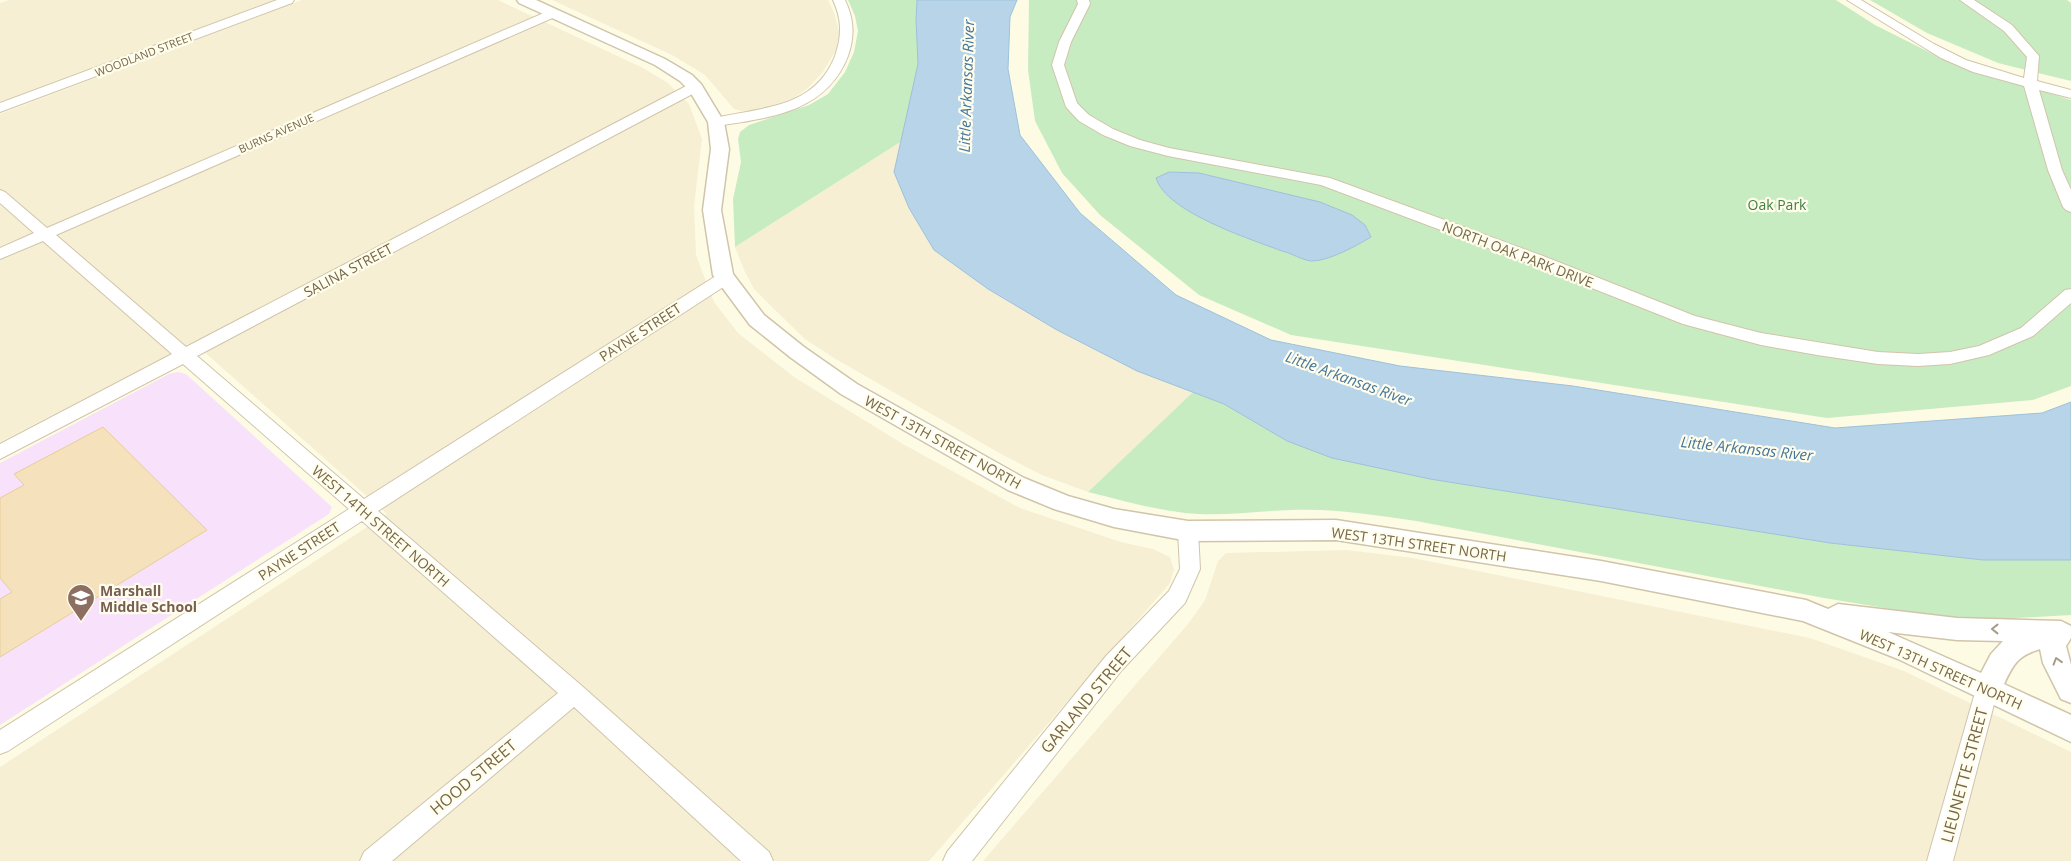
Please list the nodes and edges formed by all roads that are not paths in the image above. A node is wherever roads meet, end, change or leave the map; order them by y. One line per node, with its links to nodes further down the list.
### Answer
1 (288, 0): 11 (street, WOODLAND STREET)
2 (524, 0): 7 (street, WEST 13TH STREET NORTH)
3 (839, 0): 12 (street)
4 (1084, 0): 18 (street, NORTH OAK PARK DRIVE)
5 (1853, 0): 8 (street)
6 (1966, 0): 8 (street)
7 (553, 13): 9 (street, WEST 13TH STREET NORTH); 15 (street, BURNS AVENUE)
8 (2030, 83): 10 (street); 14 (street)
9 (695, 87): 12 (street, WEST 13TH STREET NORTH); 19 (street, SALINA STREET)
10 (2071, 94)
11 (0, 108)
12 (716, 122): 17 (street, WEST 13TH STREET NORTH)
13 (0, 195): 15 (street, WEST 14TH STREET NORTH)
14 (2071, 207)
15 (45, 234): 16 (street, BURNS AVENUE); 19 (street, WEST 14TH STREET NORTH)
16 (0, 254)
17 (725, 278): 21 (street, PAYNE STREET); 22 (street, WEST 13TH STREET NORTH)
18 (2071, 294)
19 (185, 356): 20 (street, SALINA STREET); 21 (street, WEST 14TH STREET NORTH)
20 (0, 452)
21 (362, 510): 27 (street, WEST 14TH STREET NORTH); 29 (street, PAYNE STREET)
22 (1188, 531): 23 (street, WEST 13TH STREET NORTH); 32 (street, GARLAND STREET)
23 (1806, 611): 24 (street, one-way to 23); 25 (street, WEST 13TH STREET NORTH)
24 (2066, 631): 25 (street); 26 (street, one-way to 24)
25 (1987, 690): 28 (street, WEST 13TH STREET NORTH); 33 (street, LIEUNETTE STREET)
26 (2071, 691)
27 (574, 694): 30 (street, HOOD STREET); 31 (street, WEST 14TH STREET NORTH)
28 (2071, 729)
29 (0, 743)
30 (373, 861)
31 (760, 861)
32 (956, 861)
33 (1940, 861)

